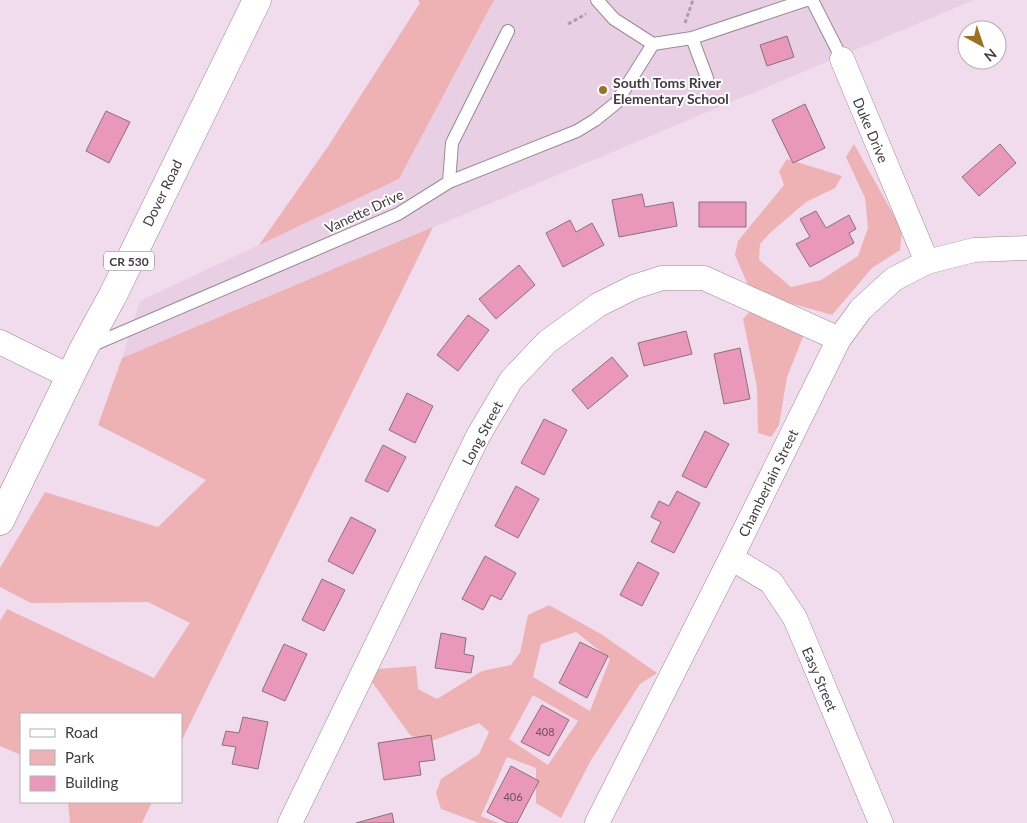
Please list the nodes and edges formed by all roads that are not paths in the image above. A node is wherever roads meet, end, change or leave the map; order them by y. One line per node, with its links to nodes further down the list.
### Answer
1 (257, 0): 15 (main road, Dover Road / CR 530)
2 (597, 0): 7 (lane)
3 (806, 0): 6 (lane)
4 (812, 0): 8 (lane, Duke Drive)
5 (508, 31): 10 (lane)
6 (692, 38): 7 (lane); 9 (lane)
7 (653, 44): 10 (lane, Vanette Drive)
8 (842, 59): 12 (street, Duke Drive)
9 (707, 78)
10 (449, 182): 15 (lane, Vanette Drive)
11 (1027, 248): 12 (street, Chamberlain Street)
12 (927, 262): 13 (street, Chamberlain Street)
13 (839, 339): 18 (street, Chamberlain Street); 19 (street, Long Street)
14 (0, 342): 16 (street)
15 (83, 350): 16 (main road, Dover Road / CR 530)
16 (71, 377): 17 (main road, Dover Road / CR 530)
17 (0, 521)
18 (731, 558): 20 (street, Chamberlain Street); 21 (street, Easy Street)
19 (290, 823)
20 (597, 823)
21 (880, 823)

